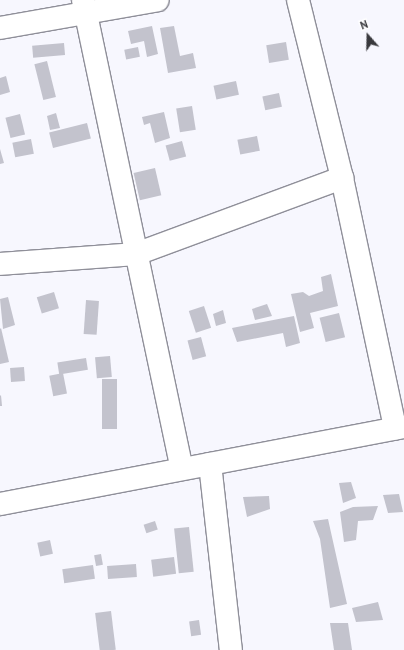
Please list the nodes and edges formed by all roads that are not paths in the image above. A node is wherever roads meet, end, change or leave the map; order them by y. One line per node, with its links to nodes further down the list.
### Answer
1 (158, 0): 3 (street)
2 (298, 0): 5 (street)
3 (84, 6): 4 (street); 6 (street)
4 (0, 28)
5 (342, 178): 6 (street); 8 (street)
6 (136, 254): 7 (street); 10 (street)
7 (0, 264)
8 (400, 428): 9 (street)
9 (210, 464): 10 (street); 12 (street)
10 (182, 469): 11 (street)
11 (0, 504)
12 (231, 650)

